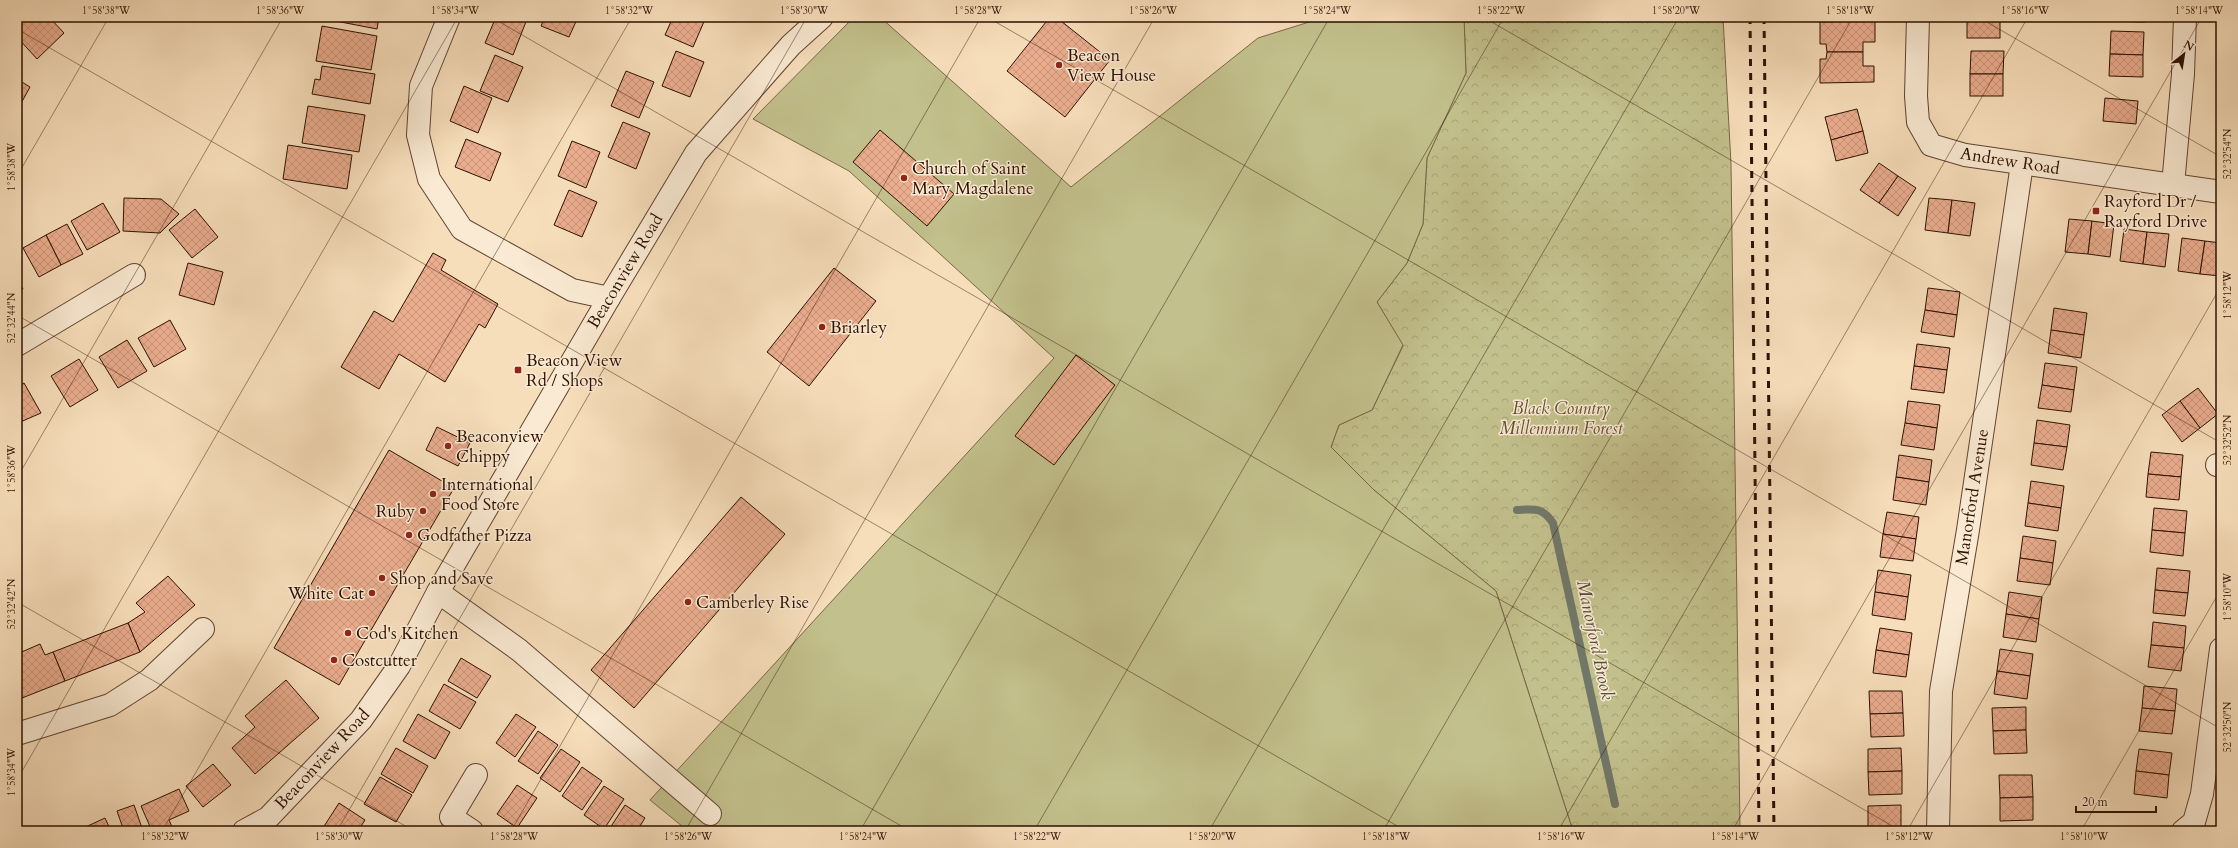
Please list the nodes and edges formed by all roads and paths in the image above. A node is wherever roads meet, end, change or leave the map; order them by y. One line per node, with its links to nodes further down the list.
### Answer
1 (449, 17): 9 (street)
2 (822, 17): 9 (street, Beaconview Road)
3 (1918, 17): 5 (street, Andrew Road)
4 (2185, 17): 6 (street)
5 (2022, 164): 6 (street, Andrew Road); 20 (street, Manorford Avenue)
6 (2173, 185): 7 (street, Andrew Road)
7 (2221, 192)
8 (134, 275): 10 (street)
9 (609, 298): 11 (street, Beaconview Road)
10 (17, 345)
11 (438, 592): 16 (street); 17 (street, Beaconview Road)
12 (203, 629): 14 (street)
13 (2221, 649): 21 (street)
14 (17, 734)
15 (476, 775): 19 (street)
16 (710, 814)
17 (272, 824): 18 (street, Beaconview Road)
18 (244, 831)
19 (472, 831)
20 (1938, 831)
21 (2182, 831)

